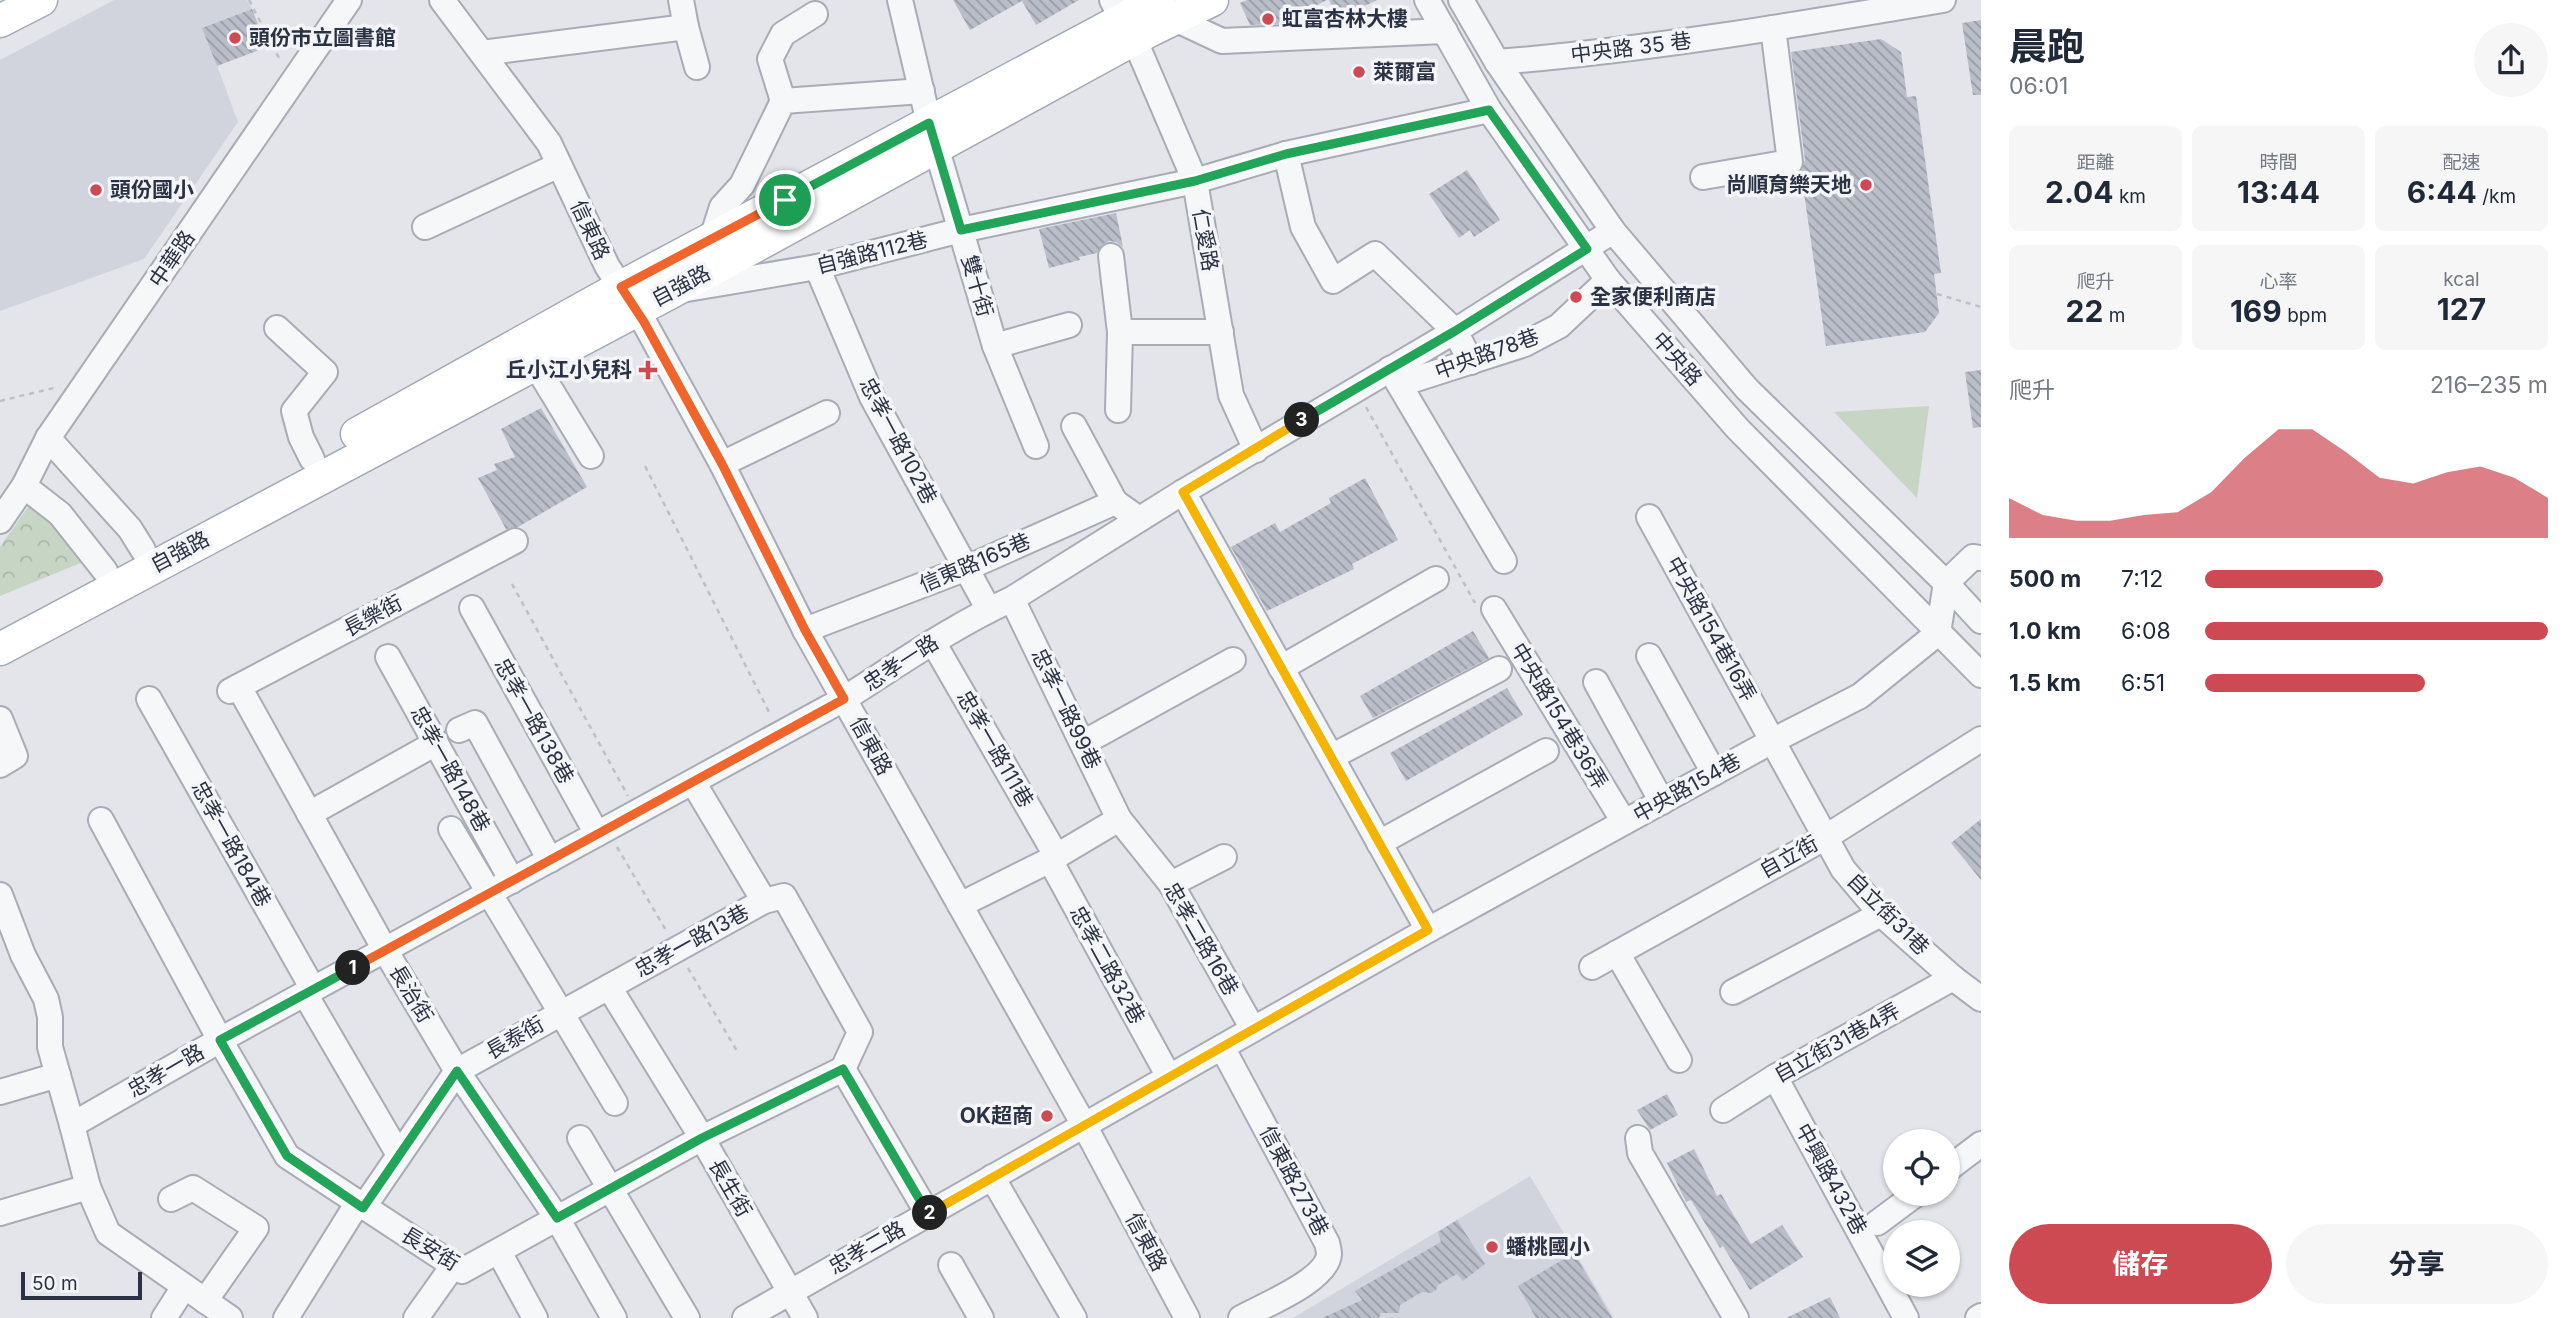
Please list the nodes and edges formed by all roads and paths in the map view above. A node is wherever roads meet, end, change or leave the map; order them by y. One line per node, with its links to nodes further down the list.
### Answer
1 (41, 0): 14 (main road)
2 (249, 0): 21 (path)
3 (349, 0): 21 (street, 中華路)
4 (442, 0): 18 (street, 信東路)
5 (681, 0): 15 (street)
6 (900, 0): 22 (street, 雙十街)
7 (1212, 0): 11 (main road, 自強路)
8 (1427, 0): 17 (street, 中央路)
9 (1461, 0): 19 (street, 中央路)
10 (1943, 0): 16 (street, 中央路 35 巷)
11 (1167, 10): 13 (main road, 自強路); 17 (street)
12 (815, 14): 23 (street)
13 (1123, 20): 25 (main road, 自強路); 29 (street, 仁愛路)
14 (0, 21)
15 (685, 27): 18 (street); 20 (street)
16 (1769, 29): 19 (street, 中央路 35 巷); 28 (street)
17 (1445, 31): 24 (street, 中央路)
18 (482, 53): 27 (street, 信東路)
19 (1497, 62): 32 (street, 中央路)
20 (697, 67)
21 (292, 84): 51 (street, 中華路)
22 (922, 91): 23 (street); 25 (street, 雙十街)
23 (783, 101): 33 (street)
24 (1489, 110): 26 (street, 自強路112巷); 34 (street, 中央路)
25 (933, 135): 31 (street, 雙十街); 33 (main road, 自強路); 38 (main road, 自強路)
26 (1286, 154): 29 (street, 自強路112巷); 45 (street)
27 (559, 165): 30 (street); 40 (street, 信東路)
28 (1703, 177)
29 (1195, 181): 31 (street, 自強路112巷); 46 (street, 仁愛路)
30 (425, 227)
31 (961, 230): 36 (street, 自強路112巷); 47 (street, 雙十街)
32 (1613, 231): 34 (street, 忠孝一路); 77 (street, 中央路)
33 (712, 239): 40 (main road, 自強路)
34 (1587, 249): 37 (street, 中央路); 45 (street, 忠孝一路)
35 (1111, 256): 44 (street)
36 (817, 267): 38 (street, 自強路112巷); 74 (street, 忠孝一路102巷)
37 (1608, 280): 48 (street, 中央路78巷); 86 (street, 中央路)
38 (671, 292): 40 (main road, 自強路)
39 (1937, 294): 41 (path)
40 (628, 299): 49 (main road, 自強路); 61 (main road, 自強路); 62 (street, 信東路)
41 (1981, 307)
42 (1069, 325): 47 (street)
43 (276, 328): 61 (street)
44 (1120, 331): 46 (street); 54 (street)
45 (1455, 331): 48 (street); 50 (street, 忠孝一路)
46 (1221, 332): 59 (street, 仁愛路)
47 (995, 346): 58 (street, 雙十街)
48 (1471, 362): 50 (street, 中央路78巷)
49 (535, 364): 60 (street); 88 (main road, 自強路)
50 (1390, 369): 52 (street, 忠孝一路); 73 (street)
51 (89, 379): 53 (path); 57 (street, 中華路)
52 (1356, 389): 59 (street, 忠孝一路); 80 (path)
53 (0, 401)
54 (1118, 410)
55 (827, 413): 62 (street)
56 (1074, 426): 66 (street)
57 (48, 438): 64 (street, 中華路); 71 (street)
58 (1036, 446)
59 (1256, 450): 65 (street, 忠孝一路)
60 (591, 456)
61 (312, 459): 71 (main road, 自強路)
62 (722, 464): 85 (street, 信東路)
63 (645, 466): 101 (path)
64 (24, 486): 69 (street, 中華路); 75 (street)
65 (1183, 492): 68 (street, 忠孝一路); 92 (street)
66 (1115, 502): 68 (street); 74 (street, 信東路165巷)
67 (1649, 517): 103 (street, 中央路154巷16弄)
68 (1139, 519): 79 (street, 忠孝一路)
69 (0, 521)
70 (515, 541): 96 (street, 長樂街)
71 (143, 550): 75 (main road, 自強路)
72 (1981, 558): 77 (street)
73 (1504, 561)
74 (967, 568): 82 (street, 忠孝一路102巷); 85 (street, 信東路165巷)
75 (104, 571): 84 (main road, 自強路)
76 (1436, 579): 92 (street)
77 (1946, 583): 83 (street, 中央路); 86 (street)
78 (512, 584): 112 (path)
79 (1012, 599): 82 (street, 忠孝一路); 105 (street, 忠孝一路99巷)
80 (1485, 607): 116 (street, 中央路154巷36弄)
81 (472, 608): 118 (street, 忠孝一路138巷)
82 (989, 610): 87 (street, 忠孝一路)
83 (1981, 621)
84 (0, 628)
85 (805, 630): 98 (street, 信東路)
86 (1938, 633): 94 (street, 中央路); 103 (street, 中央路154巷)
87 (933, 642): 98 (street, 忠孝一路); 122 (street, 忠孝一路111巷)
88 (0, 649)
89 (1650, 656): 109 (street)
90 (388, 657): 104 (street, 忠孝一路148巷)
91 (1233, 660): 105 (street)
92 (1282, 668): 107 (street)
93 (1499, 668): 107 (street)
94 (1981, 676)
95 (1596, 682): 111 (street)
96 (234, 689): 113 (street, 長治街)
97 (149, 699): 137 (street, 忠孝一路184巷)
98 (844, 699): 101 (street, 忠孝一路); 129 (street, 信東路)
99 (0, 719): 108 (street)
100 (459, 730): 123 (street)
101 (780, 734): 110 (street, 忠孝一路)
102 (1981, 739): 119 (street, 自立街)
103 (1774, 740): 109 (street, 中央路154巷); 119 (street, 自立街31巷)
104 (436, 743): 113 (street); 124 (street, 忠孝一路148巷)
105 (1083, 743): 114 (street, 忠孝一路99巷)
106 (1546, 751): 120 (street)
107 (1332, 756): 120 (street)
108 (0, 765)
109 (1714, 773): 111 (street, 中央路154巷)
110 (693, 782): 112 (street, 忠孝一路); 128 (street, 忠孝一路13巷)
111 (1662, 802): 116 (street, 中央路154巷)
112 (638, 812): 118 (street, 忠孝一路)
113 (309, 814): 132 (street, 長治街)
114 (1119, 819): 122 (street); 125 (street, 忠孝二路16巷)
115 (102, 820): 142 (street, 長安街)
116 (1624, 822): 131 (street, 中央路154巷)
117 (451, 829): 126 (street)
118 (597, 834): 123 (street, 忠孝一路)
119 (1826, 837): 130 (street, 自立街31巷); 133 (street, 自立街)
120 (1379, 843): 131 (street)
121 (1224, 857): 125 (street)
122 (1054, 858): 129 (street); 148 (street, 忠孝二路32巷)
123 (550, 860): 124 (street, 忠孝一路)
124 (512, 881): 126 (street, 忠孝一路)
125 (1171, 884): 141 (street, 忠孝二路16巷)
126 (491, 893): 132 (street, 忠孝一路); 140 (street)
127 (0, 895): 147 (street)
128 (764, 901): 136 (street, 忠孝一路13巷); 145 (street)
129 (960, 905): 154 (street, 信東路)
130 (1881, 914): 135 (street, 自立街31巷); 138 (street)
131 (1428, 930): 141 (street, 忠孝二路)
132 (385, 950): 137 (street, 忠孝一路); 146 (street, 長治街)
133 (1617, 953): 134 (street, 自立街); 144 (street)
134 (1592, 967)
135 (1953, 978): 139 (street, 自立街31巷); 149 (street, 自立街31巷4弄)
136 (610, 987): 140 (street, 長泰街); 156 (street, 長生街)
137 (309, 991): 142 (street, 忠孝一路); 159 (street, 忠孝一路184巷)
138 (1733, 992)
139 (1981, 999)
140 (559, 1013): 146 (street, 長泰街); 151 (street)
141 (1253, 1029): 143 (street, 忠孝二路)
142 (220, 1040): 153 (street, 忠孝一路); 165 (street, 長安街)
143 (1222, 1047): 148 (street, 忠孝二路); 189 (street, 信東路273巷)
144 (1679, 1060)
145 (843, 1069): 156 (street, 長安街); 168 (street)
146 (457, 1071): 159 (street, 長泰街); 169 (street, 長治街)
147 (58, 1075): 150 (street); 153 (street)
148 (1169, 1077): 154 (street, 忠孝二路)
149 (1775, 1077): 152 (street, 自立街31巷4弄); 191 (street, 中興路432巷)
150 (0, 1092)
151 (615, 1103)
152 (1723, 1110)
153 (72, 1125): 162 (street)
154 (1084, 1125): 161 (street, 忠孝二路); 188 (street, 信東路)
155 (580, 1138): 163 (street)
156 (702, 1138): 163 (street, 長安街); 175 (street, 長生街)
157 (1638, 1138): 190 (street)
158 (1981, 1144): 160 (street)
159 (399, 1155): 165 (street, 長泰街)
160 (1960, 1160)
161 (992, 1177): 168 (street, 忠孝二路); 187 (street)
162 (88, 1186): 167 (street); 174 (street)
163 (610, 1189): 169 (street, 長安街); 184 (street)
164 (171, 1199): 176 (street)
165 (360, 1206): 173 (street, 長安街); 180 (street, 長泰街)
166 (1900, 1206): 170 (street)
167 (0, 1213)
168 (928, 1214): 175 (street, 忠孝二路)
169 (557, 1218): 171 (street, 長安街); 183 (street, 長治街)
170 (1877, 1223)
171 (499, 1252): 173 (street, 長安街); 182 (street)
172 (951, 1265): 177 (street)
173 (453, 1266): 181 (street)
174 (184, 1287): 176 (street); 178 (street)
175 (790, 1293): 185 (street, 忠孝二路); 186 (street, 長生街)
176 (205, 1301): 179 (street)
177 (976, 1316)
178 (164, 1318)
179 (230, 1318)
180 (286, 1318)
181 (416, 1318)
182 (535, 1318)
183 (614, 1318)
184 (687, 1318)
185 (745, 1318)
186 (805, 1318)
187 (1074, 1318)
188 (1187, 1318)
189 (1241, 1318)
190 (1736, 1318)
191 (1906, 1318)

